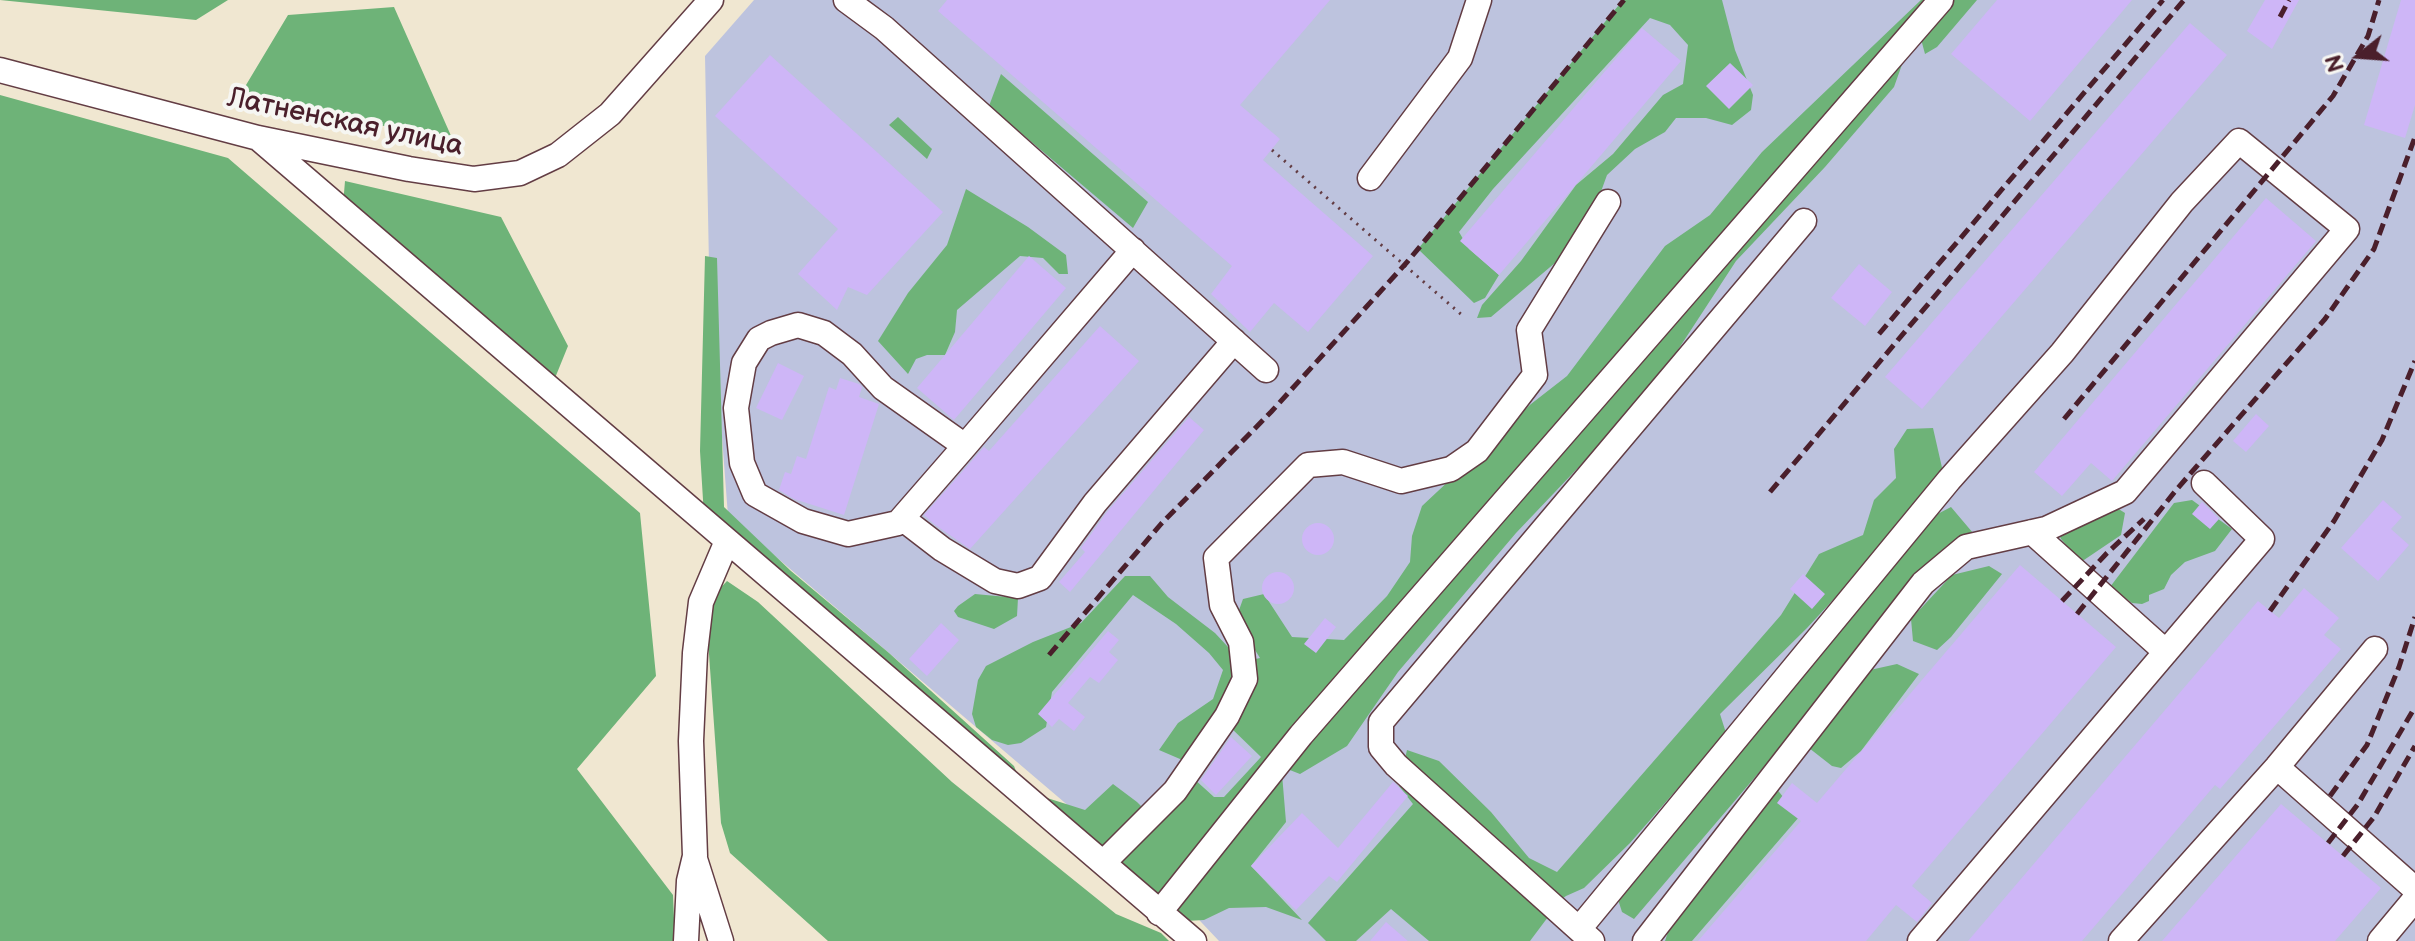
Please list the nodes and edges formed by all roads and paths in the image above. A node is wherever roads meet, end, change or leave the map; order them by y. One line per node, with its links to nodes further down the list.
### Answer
1 (711, 0): 6 (street, Латненская улица)
2 (846, 0): 11 (street)
3 (1479, 0): 8 (street)
4 (1941, 0): 27 (street)
5 (0, 70): 6 (street, Латненская улица)
6 (258, 138): 19 (street)
7 (1272, 150): 12 (path)
8 (1370, 178)
9 (1608, 202): 24 (street)
10 (1804, 221): 28 (street)
11 (1133, 250): 13 (street); 15 (street)
12 (1463, 316)
13 (1234, 341): 14 (street); 17 (street)
14 (1266, 370)
15 (965, 446): 17 (street); 17 (street)
16 (2204, 483): 21 (street)
17 (903, 519)
18 (2032, 532): 21 (street); 28 (street); 32 (street)
19 (727, 541): 23 (street); 24 (street)
20 (2375, 649): 22 (street)
21 (2166, 652): 33 (street)
22 (2277, 767): 25 (street); 34 (street)
23 (695, 856): 29 (street); 30 (street)
24 (1103, 863): 27 (street)
25 (2415, 889)
26 (2415, 899): 35 (street)
27 (1159, 913): 31 (street)
28 (1586, 935)
29 (686, 941)
30 (721, 941)
31 (1194, 941)
32 (1645, 941)
33 (1920, 941)
34 (2121, 941)
35 (2380, 941)

